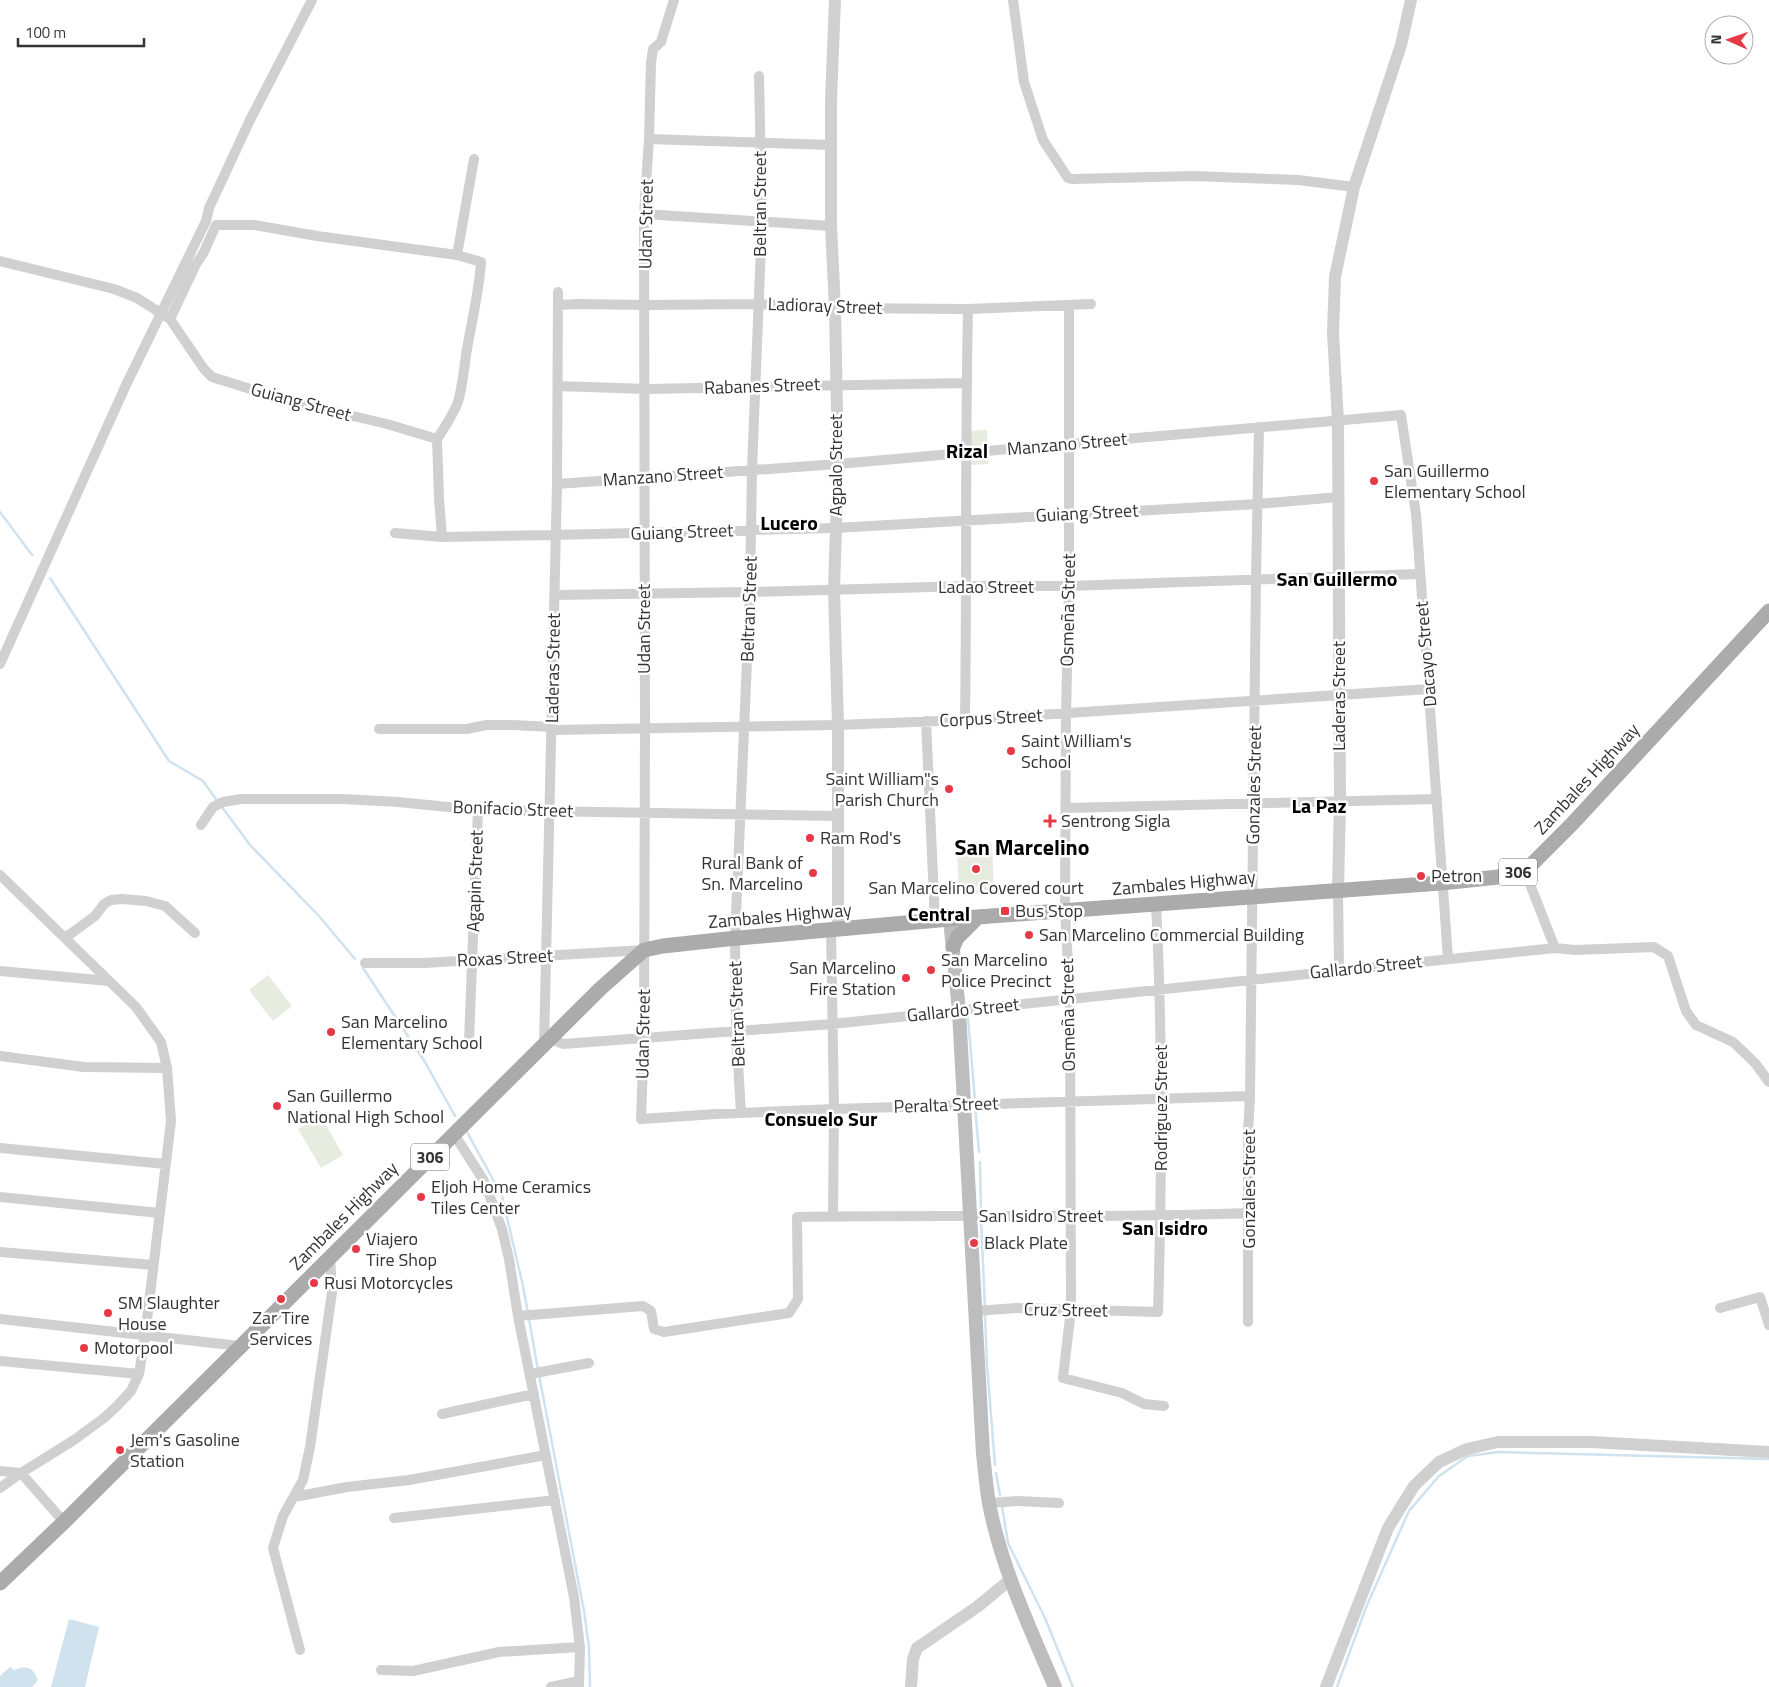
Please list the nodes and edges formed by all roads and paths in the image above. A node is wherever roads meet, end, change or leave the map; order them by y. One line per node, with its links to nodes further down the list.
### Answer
1 (312, 0): 13 (street)
2 (674, 0): 7 (street, Udan Street)
3 (835, 0): 9 (street, Agpalo Street)
4 (1013, 0): 11 (street)
5 (1411, 0): 11 (street, Laderas Street)
6 (759, 76): 8 (street, Beltran Street)
7 (649, 139): 8 (street); 12 (street, Udan Street)
8 (761, 144): 9 (street); 14 (street, Beltran Street)
9 (831, 145): 16 (street, Agpalo Street)
10 (474, 159): 17 (street)
11 (1354, 187): 34 (street, Laderas Street)
12 (644, 214): 14 (street); 23 (street, Udan Street)
13 (206, 221): 15 (street); 27 (street)
14 (762, 221): 16 (street); 20 (street, Beltran Street)
15 (216, 225): 17 (street); 28 (street)
16 (831, 226): 25 (street, Agpalo Street)
17 (458, 255): 36 (street)
18 (0, 261): 27 (street, Guiang Street)
19 (558, 292): 22 (street, Laderas Street)
20 (758, 304): 23 (street, Ladioray Street); 25 (street, Ladioray Street); 32 (street, Beltran Street)
21 (1091, 304): 24 (street, Ladioray Street)
22 (559, 305): 23 (street, Ladioray Street); 31 (street, Laderas Street)
23 (645, 306): 33 (street, Udan Street)
24 (1069, 306): 26 (street, Ladioray Street); 37 (street, Osmeña Street)
25 (835, 308): 26 (street, Ladioray Street); 30 (street, Agpalo Street)
26 (968, 309): 29 (street)
27 (160, 312): 28 (street, Guiang Street); 63 (street)
28 (170, 319): 36 (street, Guiang Street)
29 (966, 383): 30 (street, Rabanes Street); 38 (street)
30 (836, 384): 32 (street, Rabanes Street); 39 (street, Agpalo Street)
31 (558, 386): 33 (street, Rabanes Street); 42 (street, Laderas Street)
32 (754, 387): 33 (street, Rabanes Street); 40 (street, Beltran Street)
33 (646, 389): 41 (street, Udan Street)
34 (1338, 421): 35 (street, Manzano Street); 43 (street, Laderas Street); 53 (street, Dacayo Street)
35 (1259, 427): 37 (street, Manzano Street); 44 (street, Gonzales Street)
36 (438, 438): 52 (street)
37 (1070, 444): 38 (street, Manzano Street); 45 (street, Osmeña Street)
38 (966, 453): 39 (street, Manzano Street); 46 (street)
39 (838, 464): 40 (street, Manzano Street); 47 (street, Agpalo Street)
40 (752, 469): 41 (street, Manzano Street); 48 (street, Beltran Street)
41 (645, 477): 42 (street, Manzano Street); 50 (street, Udan Street)
42 (557, 484): 51 (street, Laderas Street)
43 (1338, 497): 44 (street, Guiang Street); 54 (street, Laderas Street)
44 (1258, 504): 45 (street, Guiang Street); 55 (street, Gonzales Street)
45 (1069, 514): 46 (street, Guiang Street); 57 (street, Osmeña Street)
46 (966, 521): 47 (street, Guiang Street); 56 (street)
47 (835, 528): 48 (street, Guiang Street); 58 (street, Agpalo Street)
48 (751, 530): 50 (street, Guiang Street); 59 (street, Beltran Street)
49 (395, 533): 52 (street, Guiang Street)
50 (644, 533): 51 (street, Guiang Street); 60 (street, Udan Street)
51 (554, 535): 52 (street, Guiang Street); 61 (street, Laderas Street)
52 (442, 537)
53 (1419, 574): 54 (street, Ladao Street); 64 (street, Dacayo Street)
54 (1338, 577): 55 (street, Ladao Street); 65 (street, Laderas Street)
55 (1256, 578): 57 (street, Ladao Street); 66 (street, Gonzales Street)
56 (967, 586): 57 (street, Ladao Street); 58 (street, Ladao Street); 68 (street)
57 (1069, 586): 67 (street, Osmeña Street)
58 (834, 590): 59 (street, Ladao Street); 71 (street, Agpalo Street)
59 (750, 592): 60 (street, Ladao Street); 70 (street, Beltran Street)
60 (644, 594): 61 (street, Ladao Street); 73 (street, Udan Street)
61 (554, 595): 72 (street, Laderas Street)
62 (1769, 610): 85 (main road, Zambales Highway / 306)
63 (0, 664)
64 (1429, 689): 65 (street, Corpus Street); 75 (street, Dacayo Street)
65 (1339, 696): 66 (street, Corpus Street); 76 (street, Laderas Street)
66 (1255, 700): 67 (street, Corpus Street); 77 (street, Gonzales Street)
67 (1066, 714): 68 (street, Corpus Street); 78 (street, Osmeña Street)
68 (965, 720): 69 (street, Corpus Street)
69 (926, 721): 71 (street, Corpus Street); 93 (street)
70 (744, 725): 71 (street, Corpus Street); 73 (street, Corpus Street); 82 (street, Beltran Street)
71 (838, 725): 83 (street, Agpalo Street)
72 (552, 728): 73 (street, Corpus Street); 74 (street, Corpus Street); 80 (street, Laderas Street)
73 (645, 728): 81 (street, Udan Street)
74 (379, 729)
75 (1437, 799): 76 (street); 87 (street, Dacayo Street)
76 (1340, 802): 77 (street); 88 (street, Laderas Street)
77 (1254, 805): 78 (street); 89 (street, Gonzales Street)
78 (1066, 808): 91 (street, Osmeña Street)
79 (478, 810): 80 (street, Bonifacio Street); 84 (street, Bonifacio Street); 103 (street, Agapin Street)
80 (550, 811): 81 (street, Bonifacio Street); 101 (street, Laderas Street)
81 (644, 813): 82 (street, Bonifacio Street); 100 (street, Udan Street)
82 (741, 814): 83 (street, Bonifacio Street); 97 (street, Beltran Street)
83 (838, 816): 94 (street, Agpalo Street)
84 (200, 825)
85 (1524, 869): 87 (main road, Zambales Highway / 306); 99 (street)
86 (0, 876): 96 (street)
87 (1441, 883): 88 (main road, Zambales Highway / 306); 102 (street, Dacayo Street)
88 (1338, 890): 89 (main road, Zambales Highway / 306); 105 (street, Laderas Street)
89 (1252, 896): 90 (main road, Zambales Highway / 306); 108 (street, Gonzales Street)
90 (1156, 904): 91 (main road, Zambales Highway / 306); 109 (street, Rodriguez Street)
91 (1065, 911): 92 (main road, Zambales Highway / 306); 110 (street, Osmeña Street)
92 (978, 917): 93 (main road, Zambales Highway / 306); 98 (main road)
93 (942, 920): 94 (main road, Zambales Highway / 306); 98 (main road)
94 (835, 930): 97 (main road, Zambales Highway / 306); 112 (street, Agpalo Street)
95 (194, 933): 96 (street)
96 (65, 938): 107 (street)
97 (735, 938): 100 (main road, Zambales Highway / 306); 113 (street, Beltran Street)
98 (953, 947): 111 (main road)
99 (1555, 948): 102 (street, Gallardo Street); 119 (street, Gallardo Street)
100 (644, 950): 101 (street, Roxas Street); 114 (street, Udan Street); 116 (main road, Zambales Highway / 306)
101 (546, 956): 103 (street, Roxas Street); 116 (street, Laderas Street)
102 (1448, 958): 105 (street, Gallardo Street)
103 (473, 960): 104 (street, Roxas Street); 115 (street, Agapin Street)
104 (366, 963)
105 (1339, 970): 108 (street, Gallardo Street)
106 (0, 971): 107 (street)
107 (109, 981): 118 (street)
108 (1252, 981): 109 (street, Gallardo Street); 120 (street, Gonzales Street)
109 (1161, 990): 110 (street, Gallardo Street); 121 (street, Rodriguez Street)
110 (1070, 999): 111 (street, Gallardo Street); 122 (street, Osmeña Street)
111 (959, 1011): 112 (street, Gallardo Street); 123 (main road)
112 (832, 1024): 113 (street, Gallardo Street); 124 (street, Agpalo Street)
113 (736, 1030): 114 (street, Gallardo Street); 125 (street, Beltran Street)
114 (644, 1037): 116 (street, Gallardo Street); 126 (street, Udan Street)
115 (470, 1041)
116 (548, 1042): 127 (main road, Zambales Highway / 306)
117 (0, 1056): 118 (street)
118 (166, 1068): 129 (street)
119 (1769, 1082)
120 (1250, 1096): 121 (street, Peralta Street); 132 (street, Gonzales Street)
121 (1162, 1098): 122 (street, Peralta Street); 135 (street, Rodriguez Street)
122 (1070, 1102): 123 (street, Peralta Street); 134 (street, Osmeña Street)
123 (964, 1105): 124 (street, Peralta Street); 133 (main road)
124 (834, 1109): 125 (street, Peralta Street); 136 (street, Agpalo Street)
125 (741, 1113): 126 (street, Peralta Street)
126 (641, 1119)
127 (454, 1134): 138 (main road, Zambales Highway / 306); 144 (street)
128 (0, 1148): 129 (street)
129 (165, 1164): 131 (street)
130 (0, 1197): 131 (street)
131 (160, 1213): 139 (street)
132 (1248, 1213): 135 (street, San Isidro Street); 146 (street, Gonzales Street)
133 (971, 1215): 134 (street, San Isidro Street); 136 (street, San Isidro Street); 142 (main road)
134 (1071, 1215): 135 (street, San Isidro Street); 141 (street, Osmeña Street)
135 (1159, 1216): 143 (street, Rodriguez Street)
136 (833, 1217): 144 (street, San Isidro Street)
137 (0, 1252): 139 (street)
138 (330, 1256): 149 (main road, Zambales Highway / 306); 162 (street)
139 (153, 1265): 148 (street)
140 (1720, 1308): 147 (street)
141 (1071, 1309): 142 (street, Cruz Street); 143 (street, Cruz Street); 155 (street, Osmeña Street)
142 (975, 1311): 164 (main road)
143 (1158, 1312)
144 (524, 1316): 152 (street)
145 (0, 1319): 148 (street)
146 (1248, 1322)
147 (1769, 1325)
148 (145, 1336): 149 (street); 153 (street)
149 (240, 1346): 167 (main road, Zambales Highway / 306)
150 (0, 1361): 153 (street)
151 (588, 1363): 152 (street)
152 (536, 1373): 154 (street)
153 (139, 1374): 160 (street)
154 (534, 1394): 156 (street); 158 (street)
155 (1164, 1406)
156 (442, 1414)
157 (1769, 1452): 177 (street)
158 (546, 1455): 162 (street); 163 (street)
159 (0, 1471): 160 (street)
160 (21, 1473): 161 (street); 167 (street)
161 (0, 1488)
162 (294, 1497): 171 (street)
163 (555, 1500): 166 (street); 170 (street)
164 (989, 1503): 165 (street); 168 (main road)
165 (1059, 1503)
166 (394, 1518)
167 (64, 1522): 169 (main road, Zambales Highway / 306)
168 (1011, 1579): 175 (street); 176 (main road)
169 (0, 1584)
170 (580, 1647): 172 (street); 173 (street)
171 (300, 1650)
172 (381, 1670)
173 (579, 1684): 174 (street)
174 (551, 1687)
175 (911, 1687)
176 (1055, 1687)
177 (1326, 1687)

